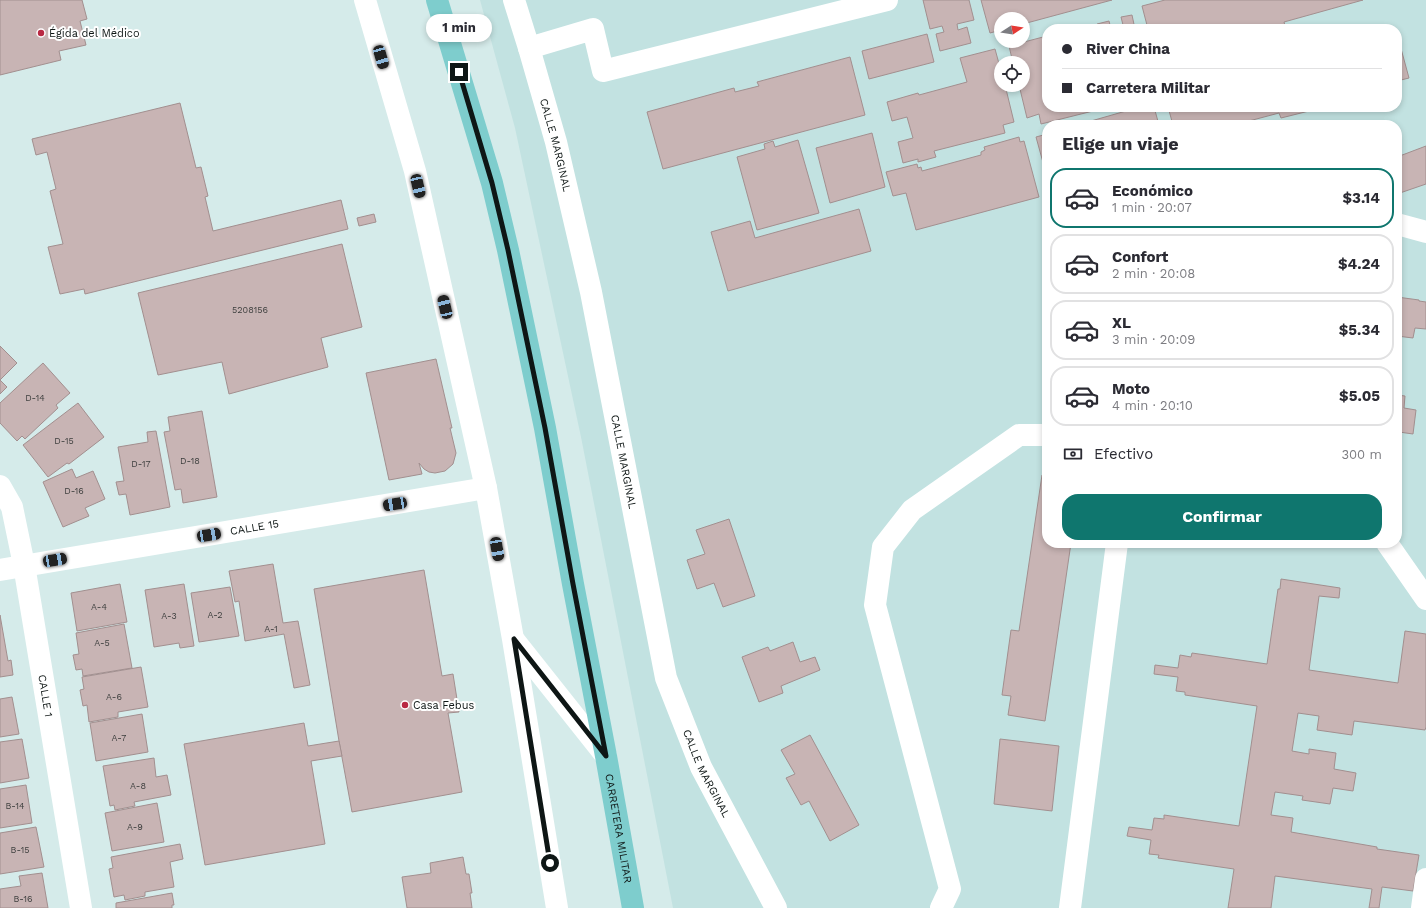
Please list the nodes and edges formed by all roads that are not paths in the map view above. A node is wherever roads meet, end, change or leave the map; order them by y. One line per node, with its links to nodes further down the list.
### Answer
1 (365, 0): 10 (street)
2 (437, 0): 17 (main road, CARRETERA MILITAR)
3 (514, 0): 5 (street, CALLE MARGINAL)
4 (887, 0): 5 (street)
5 (529, 48): 22 (street, CALLE MARGINAL)
6 (1402, 225): 7 (street)
7 (1426, 232)
8 (1042, 435): 23 (street)
9 (0, 486): 13 (street, CALLE 1)
10 (486, 488): 13 (street, CALLE 15); 16 (street)
11 (1116, 548): 24 (street)
12 (1390, 548): 15 (street)
13 (24, 566): 14 (street, CALLE 15); 19 (street, CALLE 1)
14 (0, 570)
15 (1426, 599)
16 (514, 639): 17 (street); 20 (street)
17 (606, 756): 21 (main road, CARRETERA MILITAR)
18 (1426, 879): 25 (street)
19 (81, 908)
20 (557, 908)
21 (633, 908)
22 (776, 908)
23 (941, 908)
24 (1070, 908)
25 (1422, 908)

